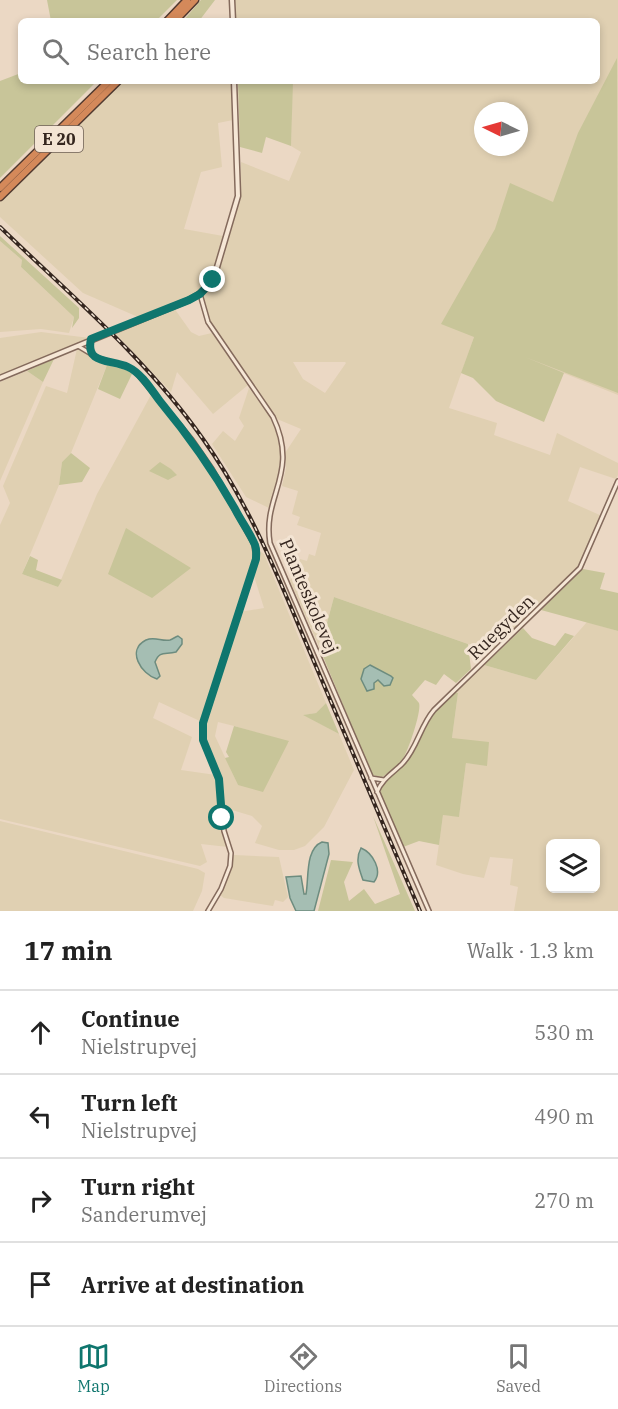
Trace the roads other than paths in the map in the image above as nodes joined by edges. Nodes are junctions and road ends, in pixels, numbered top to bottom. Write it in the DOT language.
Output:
graph roads {
  1 [pos="187,0"];
  2 [pos="195,0"];
  3 [pos="232,0"];
  4 [pos="170,18"];
  5 [pos="178,18"];
  6 [pos="232,18"];
  7 [pos="107,84"];
  8 [pos="115,84"];
  9 [pos="234,84"];
  10 [pos="0,188"];
  11 [pos="0,196"];
  12 [pos="200,294"];
  13 [pos="91,339"];
  14 [pos="76,345"];
  15 [pos="91,354"];
  16 [pos="0,378"];
  17 [pos="618,481"];
  18 [pos="371,778"];
  19 [pos="384,780"];
  20 [pos="377,792"];
  21 [pos="207,911"];
  22 [pos="429,911"];
  1 -- 4 [label="highway"];
  2 -- 5 [label="highway"];
  3 -- 6 [label="street"];
  7 -- 10 [label="highway, E 20"];
  8 -- 11 [label="highway, E 20"];
  9 -- 12 [label="street"];
  12 -- 13 [label="street"];
  12 -- 18 [label="street, Planteskolevej"];
  13 -- 14 [label="street"];
  13 -- 15 [label="street"];
  14 -- 15 [label="street"];
  14 -- 16 [label="street"];
  15 -- 21 [label="street"];
  17 -- 19 [label="street, Ruegyden"];
  18 -- 19 [label="street"];
  18 -- 20 [label="street, Planteskolevej"];
  19 -- 20 [label="street, Ruegyden"];
  20 -- 22 [label="street, Planteskolevej"];
}
